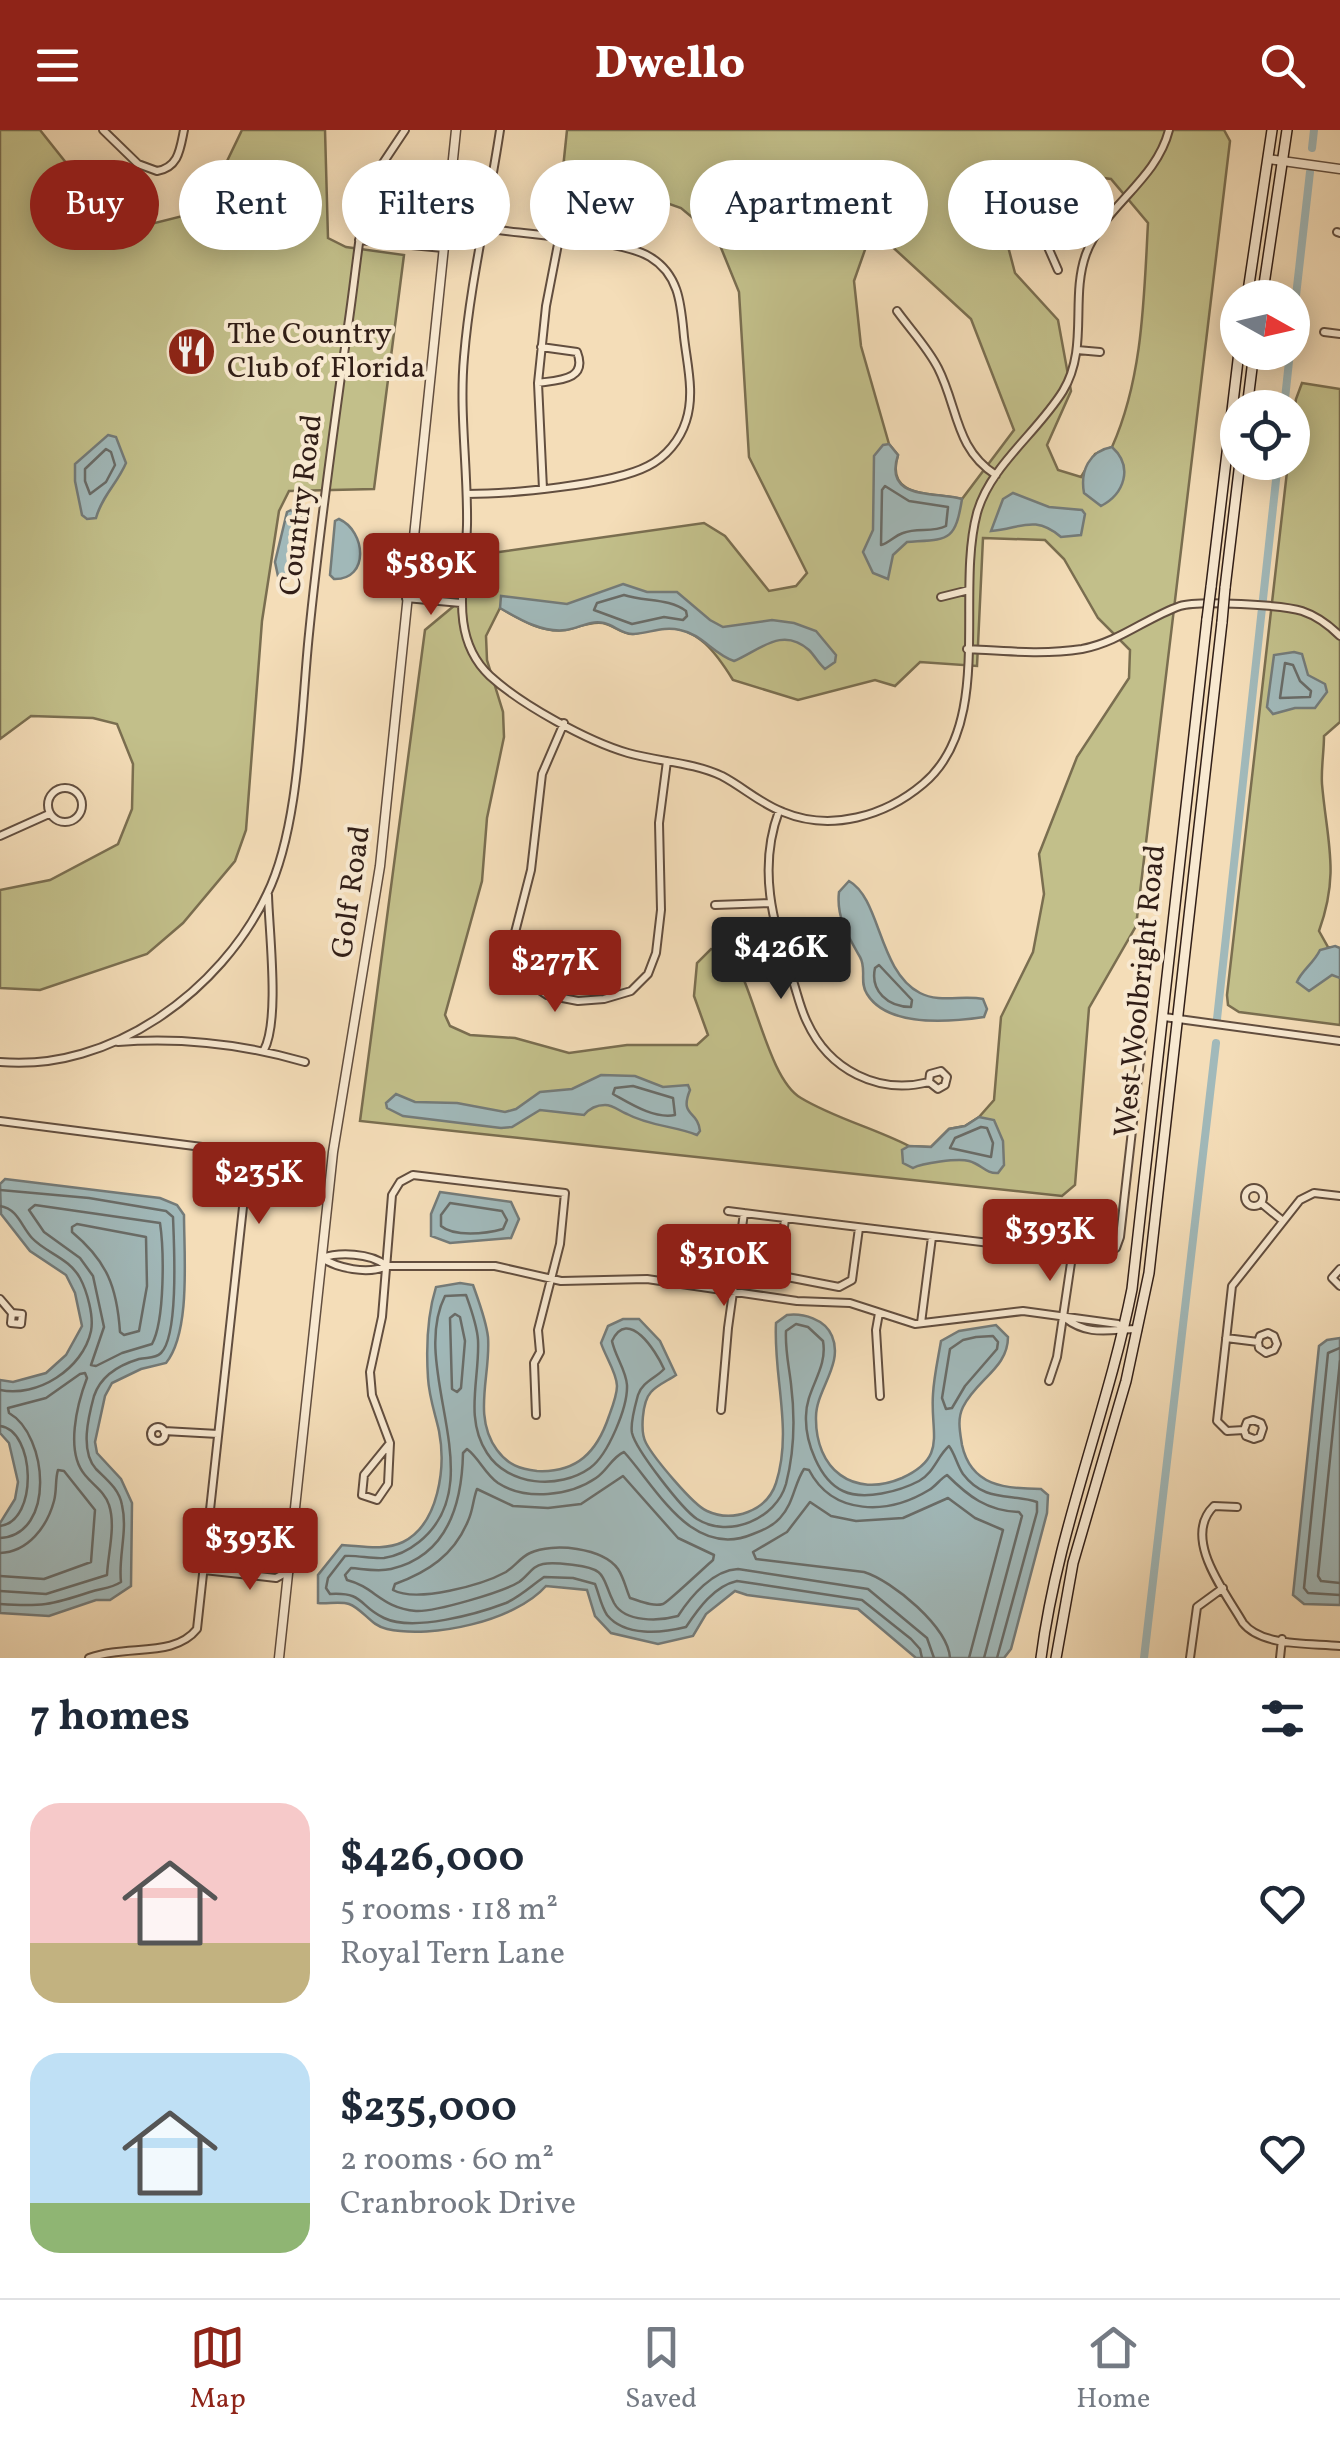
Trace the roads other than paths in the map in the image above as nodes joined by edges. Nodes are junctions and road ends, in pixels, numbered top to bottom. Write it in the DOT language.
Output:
graph roads {
  1 [pos="102,130"];
  2 [pos="184,130"];
  3 [pos="406,130"];
  4 [pos="456,130"];
  5 [pos="500,130"];
  6 [pos="1169,130"];
  7 [pos="1272,130"];
  8 [pos="1286,130"];
  9 [pos="1268,159"];
  10 [pos="385,160"];
  11 [pos="452,160"];
  12 [pos="495,160"];
  13 [pos="1282,161"];
  14 [pos="1340,169"];
  15 [pos="1114,212"];
  16 [pos="357,250"];
  17 [pos="442,250"];
  18 [pos="481,250"];
  19 [pos="557,250"];
  20 [pos="635,250"];
  21 [pos="1049,250"];
  22 [pos="1088,250"];
  23 [pos="1058,270"];
  24 [pos="1249,280"];
  25 [pos="1265,280"];
  26 [pos="897,310"];
  27 [pos="1324,332"];
  28 [pos="1340,334"];
  29 [pos="541,347"];
  30 [pos="1077,350"];
  31 [pos="1100,352"];
  32 [pos="1237,370"];
  33 [pos="538,383"];
  34 [pos="996,475"];
  35 [pos="1238,480"];
  36 [pos="542,489"];
  37 [pos="467,494"];
  38 [pos="407,580"];
  39 [pos="445,584"];
  40 [pos="462,586"];
  41 [pos="969,590"];
  42 [pos="940,597"];
  43 [pos="405,598"];
  44 [pos="443,602"];
  45 [pos="461,603"];
  46 [pos="1338,631"];
  47 [pos="967,649"];
  48 [pos="564,723"];
  49 [pos="667,761"];
  50 [pos="779,811"];
  51 [pos="49,814"];
  52 [pos="0,836"];
  53 [pos="268,894"];
  54 [pos="771,903"];
  55 [pos="715,905"];
  56 [pos="1164,1018"];
  57 [pos="1178,1020"];
  58 [pos="1140,1029"];
  59 [pos="1340,1041"];
  60 [pos="112,1042"];
  61 [pos="264,1050"];
  62 [pos="0,1062"];
  63 [pos="305,1062"];
  64 [pos="929,1082"];
  65 [pos="0,1121"];
  66 [pos="1340,1196"];
  67 [pos="1261,1203"];
  68 [pos="728,1211"];
  69 [pos="744,1213"];
  70 [pos="786,1219"];
  71 [pos="1283,1221"];
  72 [pos="859,1228"];
  73 [pos="932,1238"];
  74 [pos="1072,1256"];
  75 [pos="322,1258"];
  76 [pos="386,1266"];
  77 [pos="1340,1269"];
  78 [pos="550,1280"];
  79 [pos="1340,1286"];
  80 [pos="734,1292"];
  81 [pos="0,1299"];
  82 [pos="879,1312"];
  83 [pos="12,1313"];
  84 [pos="1064,1318"];
  85 [pos="921,1323"];
  86 [pos="1124,1329"];
  87 [pos="1139,1329"];
  88 [pos="1226,1338"];
  89 [pos="1258,1342"];
  90 [pos="1050,1381"];
  91 [pos="880,1396"];
  92 [pos="721,1410"];
  93 [pos="536,1415"];
  94 [pos="1244,1430"];
  95 [pos="164,1431"];
  96 [pos="218,1434"];
  97 [pos="390,1442"];
  98 [pos="1237,1507"];
  99 [pos="206,1554"];
  100 [pos="204,1570"];
  101 [pos="288,1571"];
  102 [pos="1224,1588"];
  103 [pos="1282,1639"];
  104 [pos="1340,1646"];
  105 [pos="89,1658"];
  106 [pos="279,1658"];
  107 [pos="1041,1658"];
  108 [pos="1056,1658"];
  109 [pos="1190,1658"];
  110 [pos="1280,1658"];
  1 -- 2 [label="street"];
  3 -- 10 [label="street, Country Road"];
  4 -- 11 [label="street, Golf Road"];
  5 -- 12 [label="street"];
  6 -- 15 [label="street"];
  7 -- 9 [label="main road"];
  8 -- 13 [label="main road"];
  9 -- 13 [label="street"];
  9 -- 24 [label="main road"];
  13 -- 14 [label="street"];
  13 -- 25 [label="main road"];
  16 -- 53 [label="street, Country Road"];
  17 -- 38 [label="street, Golf Road"];
  18 -- 37 [label="street"];
  19 -- 29 [label="street"];
  20 -- 36 [label="street"];
  21 -- 23 [label="street"];
  22 -- 30 [label="street"];
  26 -- 34 [label="street"];
  27 -- 28 [label="street"];
  29 -- 33 [label="street"];
  29 -- 33 [label="street"];
  30 -- 31 [label="street"];
  30 -- 34 [label="street"];
  32 -- 56 [label="main road, West Woolbright Road, bridge"];
  33 -- 36 [label="street"];
  34 -- 41 [label="street"];
  35 -- 57 [label="main road, West Woolbright Road, bridge"];
  36 -- 37 [label="street"];
  37 -- 40 [label="street"];
  38 -- 39 [label="street"];
  38 -- 43 [label="street, Golf Road"];
  39 -- 40 [label="street"];
  39 -- 44 [label="street"];
  40 -- 45 [label="street"];
  41 -- 42 [label="street"];
  41 -- 47 [label="street"];
  43 -- 44 [label="street"];
  43 -- 75 [label="street, Golf Road"];
  44 -- 45 [label="street"];
  45 -- 48 [label="street"];
  46 -- 47 [label="street"];
  47 -- 50 [label="street"];
  48 -- 49 [label="street"];
  48 -- 49 [label="street"];
  49 -- 50 [label="street"];
  50 -- 54 [label="street"];
  51 -- 51 [label="street"];
  51 -- 52 [label="street"];
  53 -- 60 [label="street, Country Road"];
  53 -- 61 [label="street, Country Road"];
  54 -- 55 [label="street"];
  54 -- 64 [label="street"];
  56 -- 57 [label="street"];
  56 -- 86 [label="main road, West Woolbright Road"];
  57 -- 59 [label="street"];
  57 -- 87 [label="main road, West Woolbright Road"];
  58 -- 74 [label="street"];
  60 -- 61 [label="street"];
  60 -- 62 [label="street"];
  61 -- 63 [label="street"];
  65 -- 96 [label="street"];
  66 -- 71 [label="street"];
  67 -- 71 [label="street"];
  68 -- 69 [label="street"];
  69 -- 70 [label="street"];
  69 -- 80 [label="street"];
  70 -- 72 [label="street"];
  70 -- 72 [label="street"];
  71 -- 88 [label="street"];
  72 -- 73 [label="street"];
  73 -- 74 [label="street"];
  73 -- 85 [label="street"];
  74 -- 84 [label="street"];
  75 -- 76 [label="street"];
  75 -- 101 [label="street, Golf Road"];
  76 -- 78 [label="street"];
  76 -- 78 [label="street"];
  76 -- 97 [label="street"];
  77 -- 79 [label="street"];
  78 -- 80 [label="street"];
  78 -- 93 [label="street"];
  80 -- 82 [label="street"];
  80 -- 92 [label="street"];
  81 -- 83 [label="street"];
  82 -- 85 [label="street"];
  82 -- 91 [label="street"];
  84 -- 85 [label="street"];
  84 -- 86 [label="street"];
  84 -- 90 [label="street"];
  86 -- 87 [label="street"];
  86 -- 107 [label="main road, West Woolbright Road"];
  87 -- 108 [label="main road, West Woolbright Road"];
  88 -- 89 [label="street"];
  88 -- 94 [label="street"];
  95 -- 96 [label="street"];
  96 -- 99 [label="street"];
  97 -- 97 [label="street"];
  98 -- 102 [label="street"];
  99 -- 100 [label="street"];
  99 -- 101 [label="street"];
  100 -- 101 [label="street"];
  100 -- 105 [label="street"];
  101 -- 106 [label="street, Golf Road"];
  102 -- 103 [label="street"];
  102 -- 109 [label="street"];
  103 -- 104 [label="street"];
  103 -- 110 [label="street"];
}
